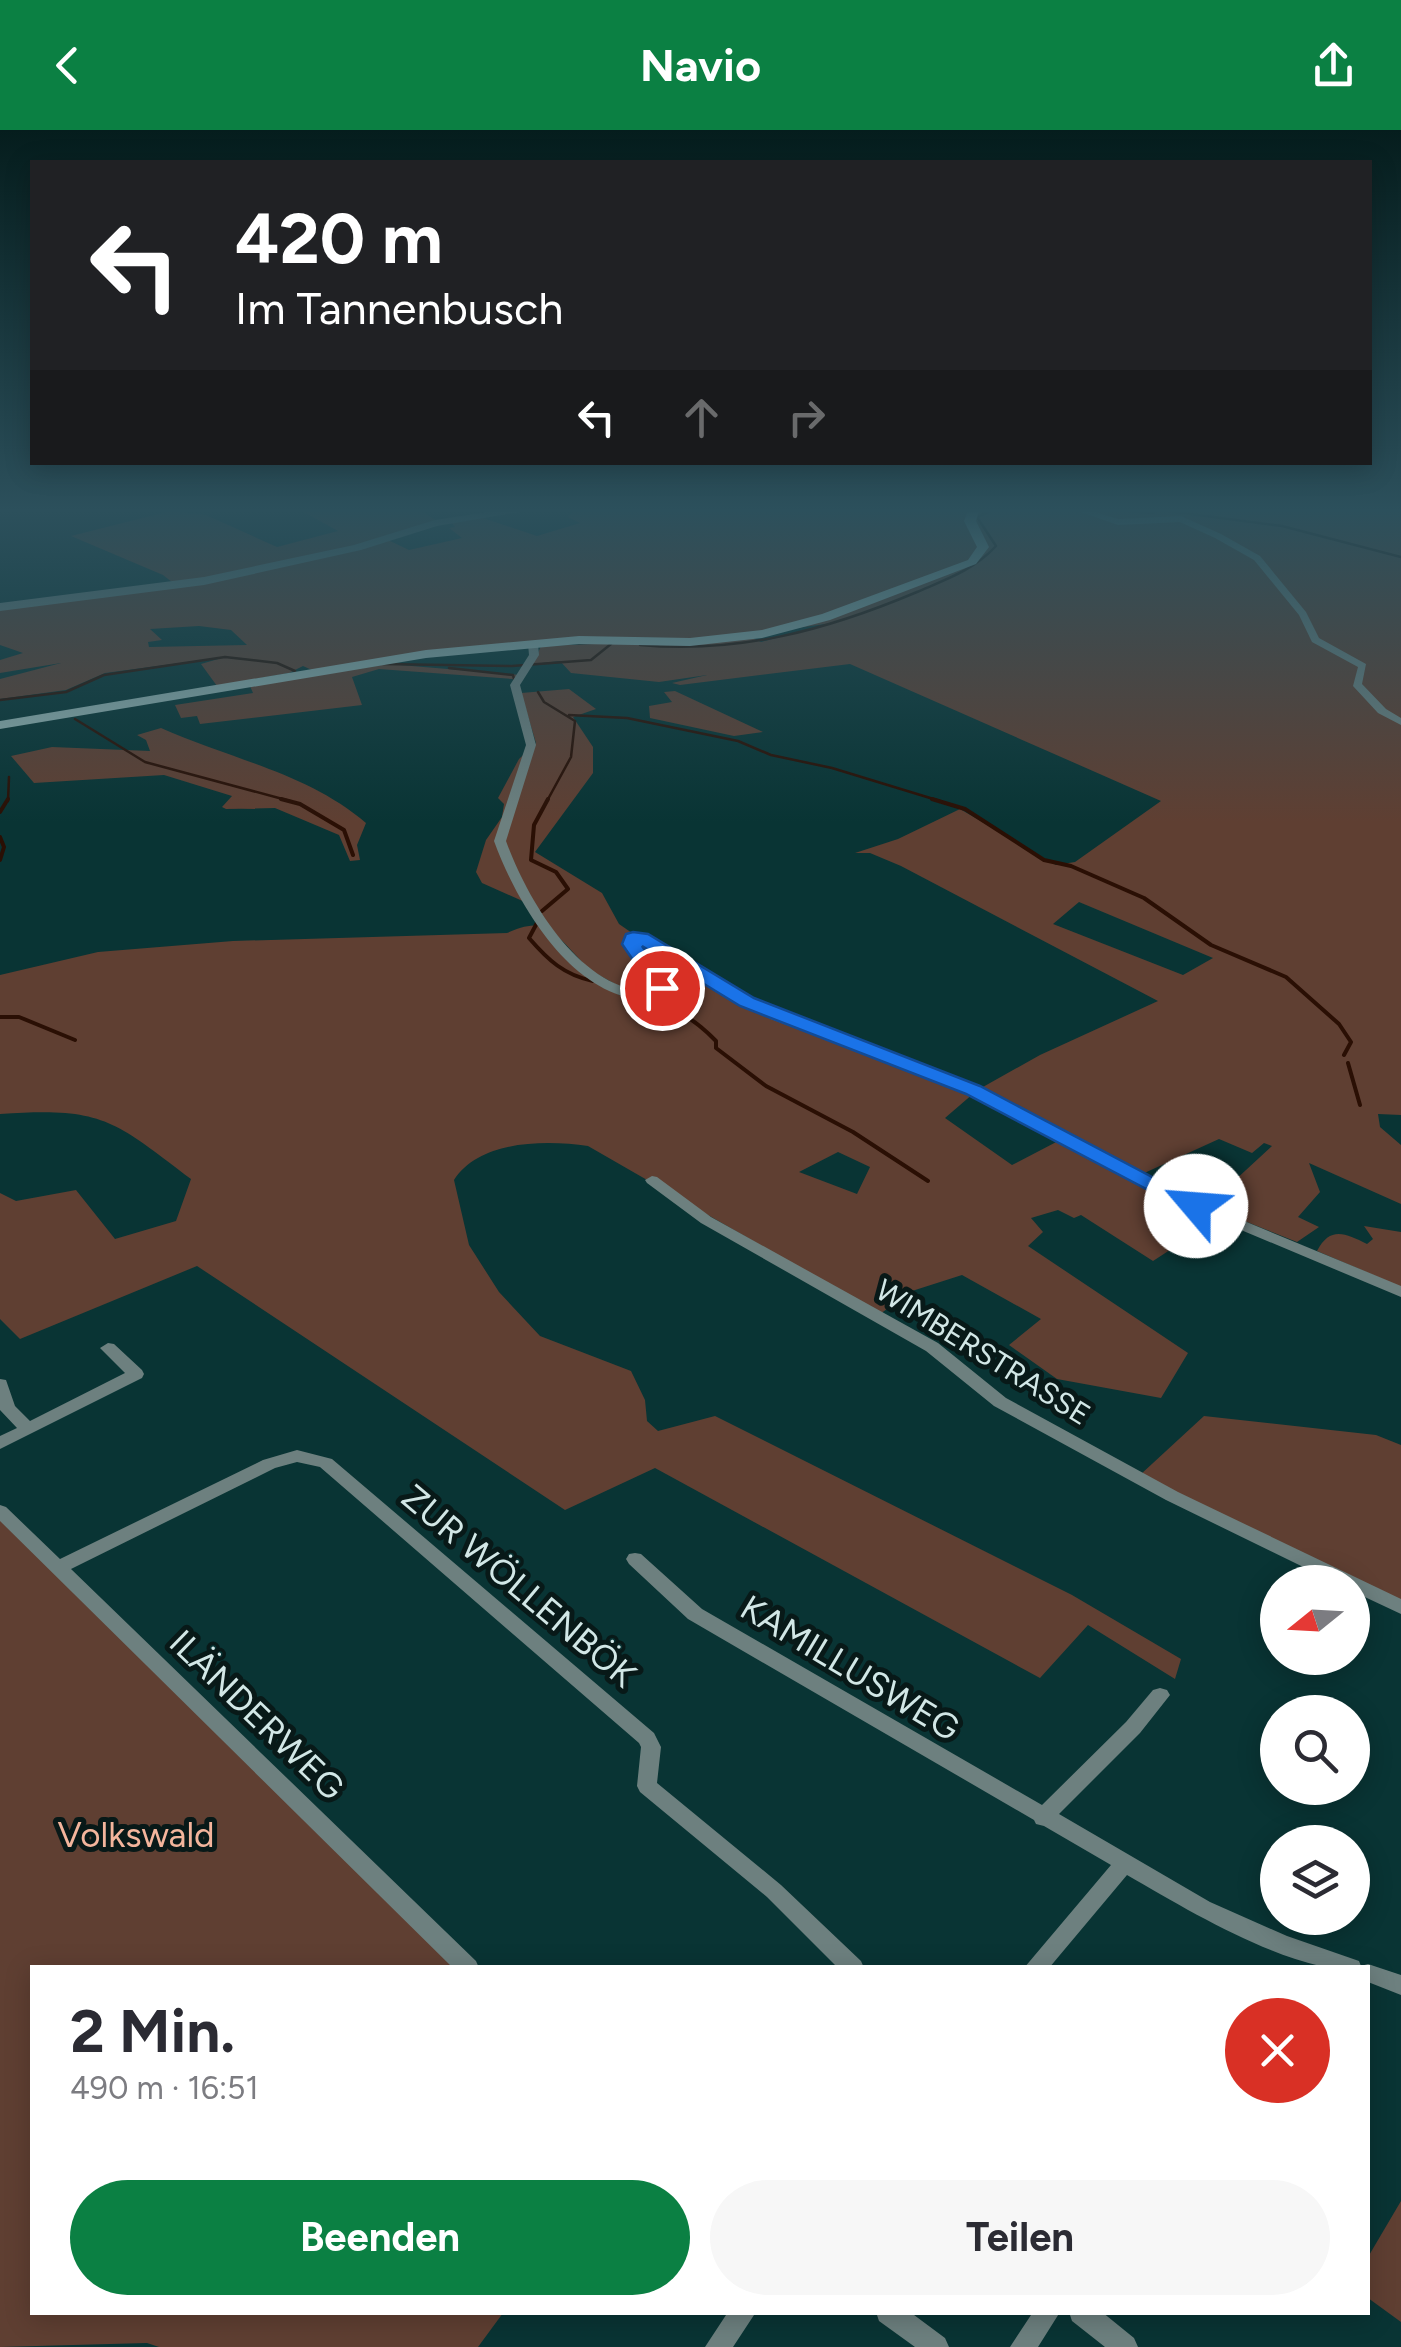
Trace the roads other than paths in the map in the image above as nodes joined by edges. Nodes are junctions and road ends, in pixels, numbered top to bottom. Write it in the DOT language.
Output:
graph roads {
  1 [pos="833,614"];
  2 [pos="1302,614"];
  3 [pos="533,644"];
  4 [pos="1401,722"];
  5 [pos="0,725"];
  6 [pos="652,1180"];
  7 [pos="1401,1292"];
  8 [pos="108,1348"];
  9 [pos="0,1384"];
  10 [pos="28,1429"];
  11 [pos="0,1443"];
  12 [pos="0,1511"];
  13 [pos="635,1558"];
  14 [pos="58,1568"];
  15 [pos="1401,1606"];
  16 [pos="1160,1695"];
  17 [pos="1043,1818"];
  18 [pos="1123,1865"];
  19 [pos="465,1965"];
  20 [pos="850,1965"];
  21 [pos="1037,1965"];
  22 [pos="1342,1965"];
  23 [pos="1370,1974"];
  24 [pos="1401,1985"];
  25 [pos="742,2315"];
  26 [pos="892,2315"];
  27 [pos="1046,2315"];
  28 [pos="1086,2315"];
  29 [pos="718,2347"];
  30 [pos="936,2347"];
  31 [pos="1023,2347"];
  32 [pos="1125,2347"];
  1 -- 3 [label="main road"];
  2 -- 4 [label="street"];
  3 -- 5 [label="main road"];
  3 -- 7 [label="street"];
  6 -- 15 [label="street, WIMBERSTRASSE"];
  8 -- 10 [label="street"];
  9 -- 10 [label="street"];
  10 -- 11 [label="street"];
  12 -- 14 [label="street, ILÄNDERWEG"];
  13 -- 17 [label="street, KAMILLUSWEG"];
  14 -- 19 [label="street, ILÄNDERWEG"];
  14 -- 20 [label="street, ZUR WÖLLENBÖK"];
  16 -- 17 [label="street"];
  17 -- 18 [label="street, KAMILLUSWEG"];
  18 -- 21 [label="street"];
  18 -- 22 [label="street, KAMILLUSWEG"];
  23 -- 24 [label="street"];
  25 -- 29 [label="street"];
  26 -- 30 [label="street"];
  27 -- 31 [label="street"];
  28 -- 32 [label="street"];
}
